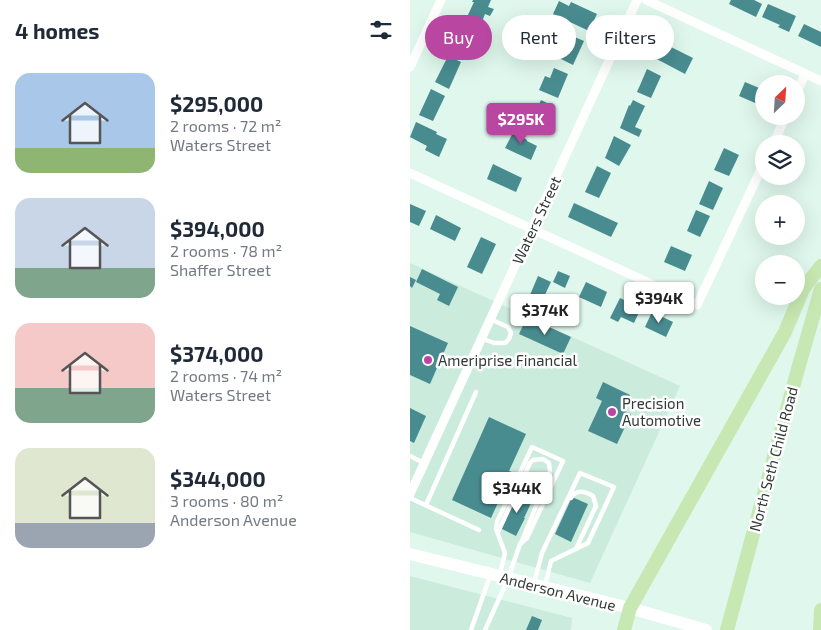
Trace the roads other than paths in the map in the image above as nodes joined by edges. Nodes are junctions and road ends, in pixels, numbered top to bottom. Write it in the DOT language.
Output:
graph roads {
  1 [pos="441,0"];
  2 [pos="636,0"];
  3 [pos="646,0"];
  4 [pos="410,67"];
  5 [pos="805,74"];
  6 [pos="821,81"];
  7 [pos="410,173"];
  8 [pos="755,182"];
  9 [pos="532,229"];
  10 [pos="821,266"];
  11 [pos="821,289"];
  12 [pos="490,319"];
  13 [pos="482,338"];
  14 [pos="476,392"];
  15 [pos="410,456"];
  16 [pos="424,463"];
  17 [pos="410,494"];
  18 [pos="410,498"];
  19 [pos="426,505"];
  20 [pos="479,530"];
  21 [pos="498,532"];
  22 [pos="520,544"];
  23 [pos="546,545"];
  24 [pos="575,551"];
  25 [pos="410,554"];
  26 [pos="499,577"];
  27 [pos="539,586"];
  28 [pos="630,608"];
  29 [pos="821,610"];
  30 [pos="471,630"];
  31 [pos="485,630"];
  32 [pos="624,630"];
  33 [pos="706,630"];
  34 [pos="727,630"];
  35 [pos="820,630"];
  1 -- 4 [label="street"];
  2 -- 9 [label="street, Waters Street"];
  3 -- 5 [label="street"];
  5 -- 6 [label="street"];
  7 -- 9 [label="street"];
  8 -- 9 [label="street"];
  9 -- 12 [label="street, Waters Street"];
  10 -- 28 [label="main road"];
  11 -- 34 [label="main road, North Seth Child Road"];
  12 -- 13 [label="street, Waters Street"];
  12 -- 13 [label="lane"];
  13 -- 16 [label="street, Waters Street"];
  14 -- 19 [label="lane"];
  15 -- 16 [label="lane"];
  16 -- 17 [label="street, Waters Street"];
  18 -- 19 [label="lane"];
  19 -- 20 [label="lane"];
  21 -- 22 [label="lane"];
  21 -- 22 [label="lane"];
  21 -- 26 [label="lane"];
  22 -- 26 [label="lane"];
  23 -- 24 [label="lane"];
  23 -- 24 [label="lane"];
  23 -- 27 [label="lane"];
  24 -- 27 [label="lane"];
  25 -- 26 [label="main road, Anderson Avenue"];
  26 -- 27 [label="main road, Anderson Avenue"];
  26 -- 30 [label="lane"];
  26 -- 31 [label="lane"];
  27 -- 28 [label="main road, Anderson Avenue"];
  28 -- 32 [label="main road"];
  28 -- 33 [label="main road, Anderson Avenue"];
  29 -- 35 [label="main road"];
}
